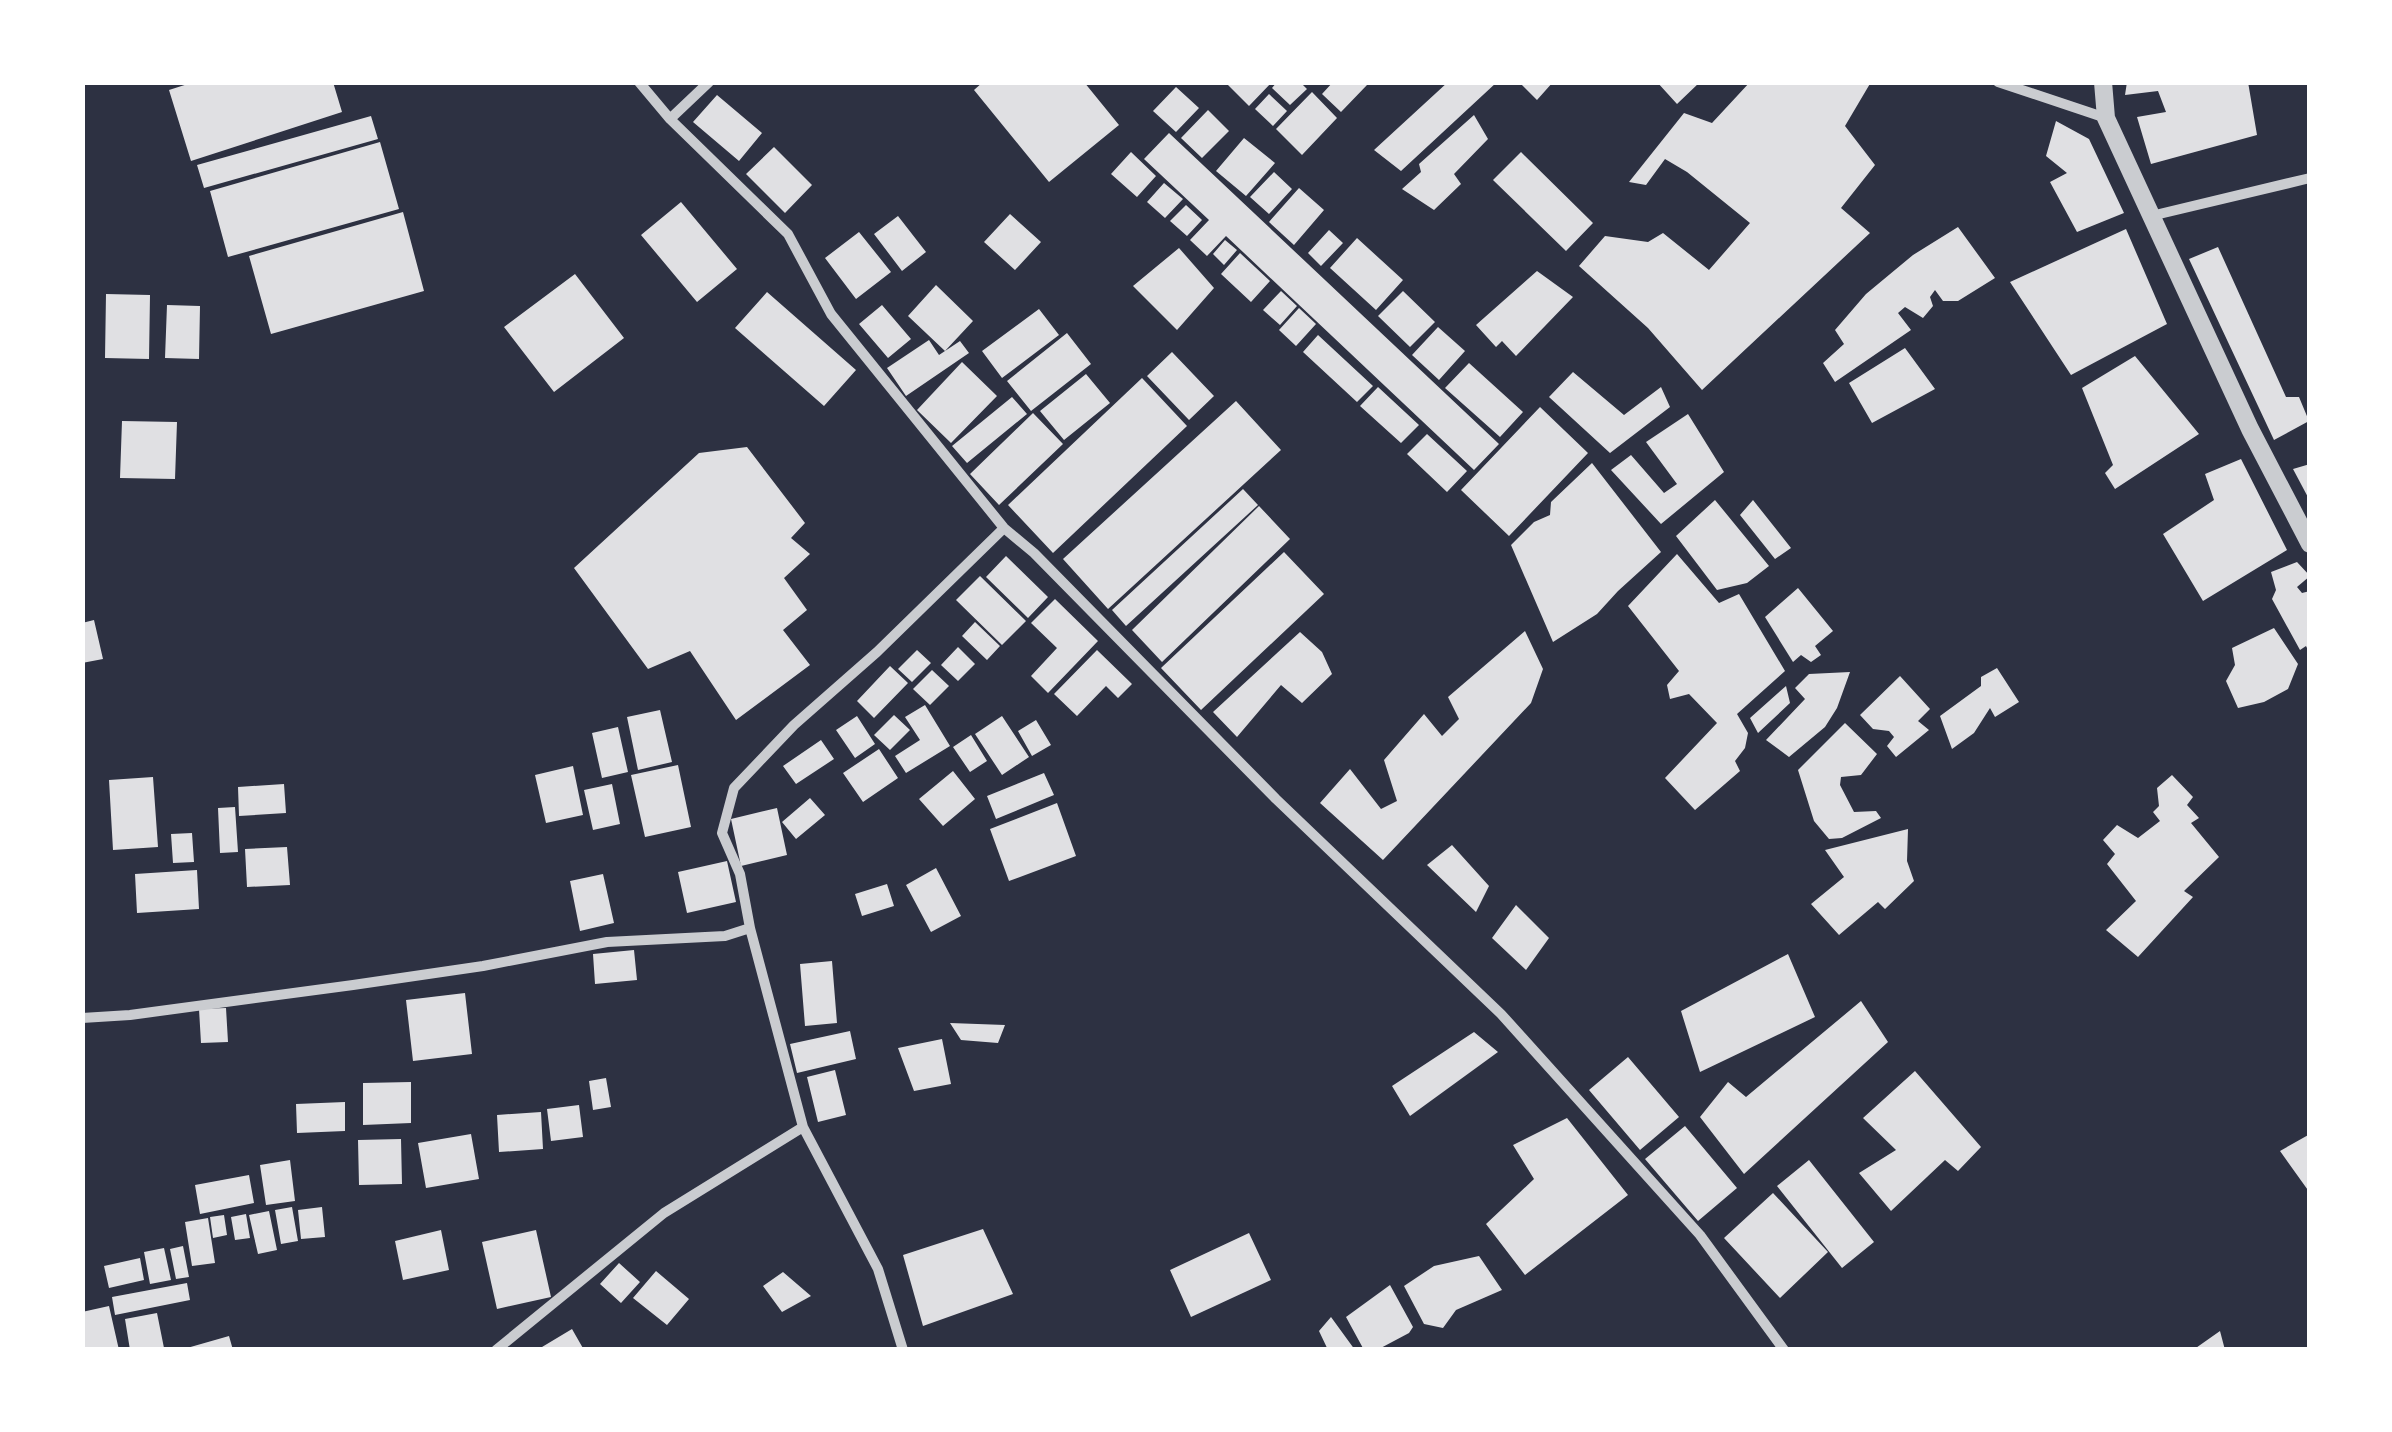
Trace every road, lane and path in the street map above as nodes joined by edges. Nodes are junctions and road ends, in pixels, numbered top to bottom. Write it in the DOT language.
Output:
graph roads {
  1 [pos="638,82"];
  2 [pos="708,82"];
  3 [pos="1998,82"];
  4 [pos="2103,82"];
  5 [pos="2106,118"];
  6 [pos="670,119"];
  7 [pos="2310,178"];
  8 [pos="2151,216"];
  9 [pos="1004,528"];
  10 [pos="2310,544"];
  11 [pos="750,928"];
  12 [pos="82,1018"];
  13 [pos="803,1127"];
  14 [pos="496,1350"];
  15 [pos="903,1350"];
  16 [pos="1784,1350"];
  1 -- 6 [label="street"];
  2 -- 6 [label="street"];
  3 -- 5 [label="street"];
  4 -- 5 [label="street"];
  5 -- 8 [label="street"];
  6 -- 9 [label="street"];
  7 -- 8 [label="street"];
  8 -- 10 [label="street"];
  9 -- 11 [label="street"];
  9 -- 16 [label="street"];
  11 -- 12 [label="street"];
  11 -- 13 [label="street"];
  13 -- 14 [label="street"];
  13 -- 15 [label="street"];
}
